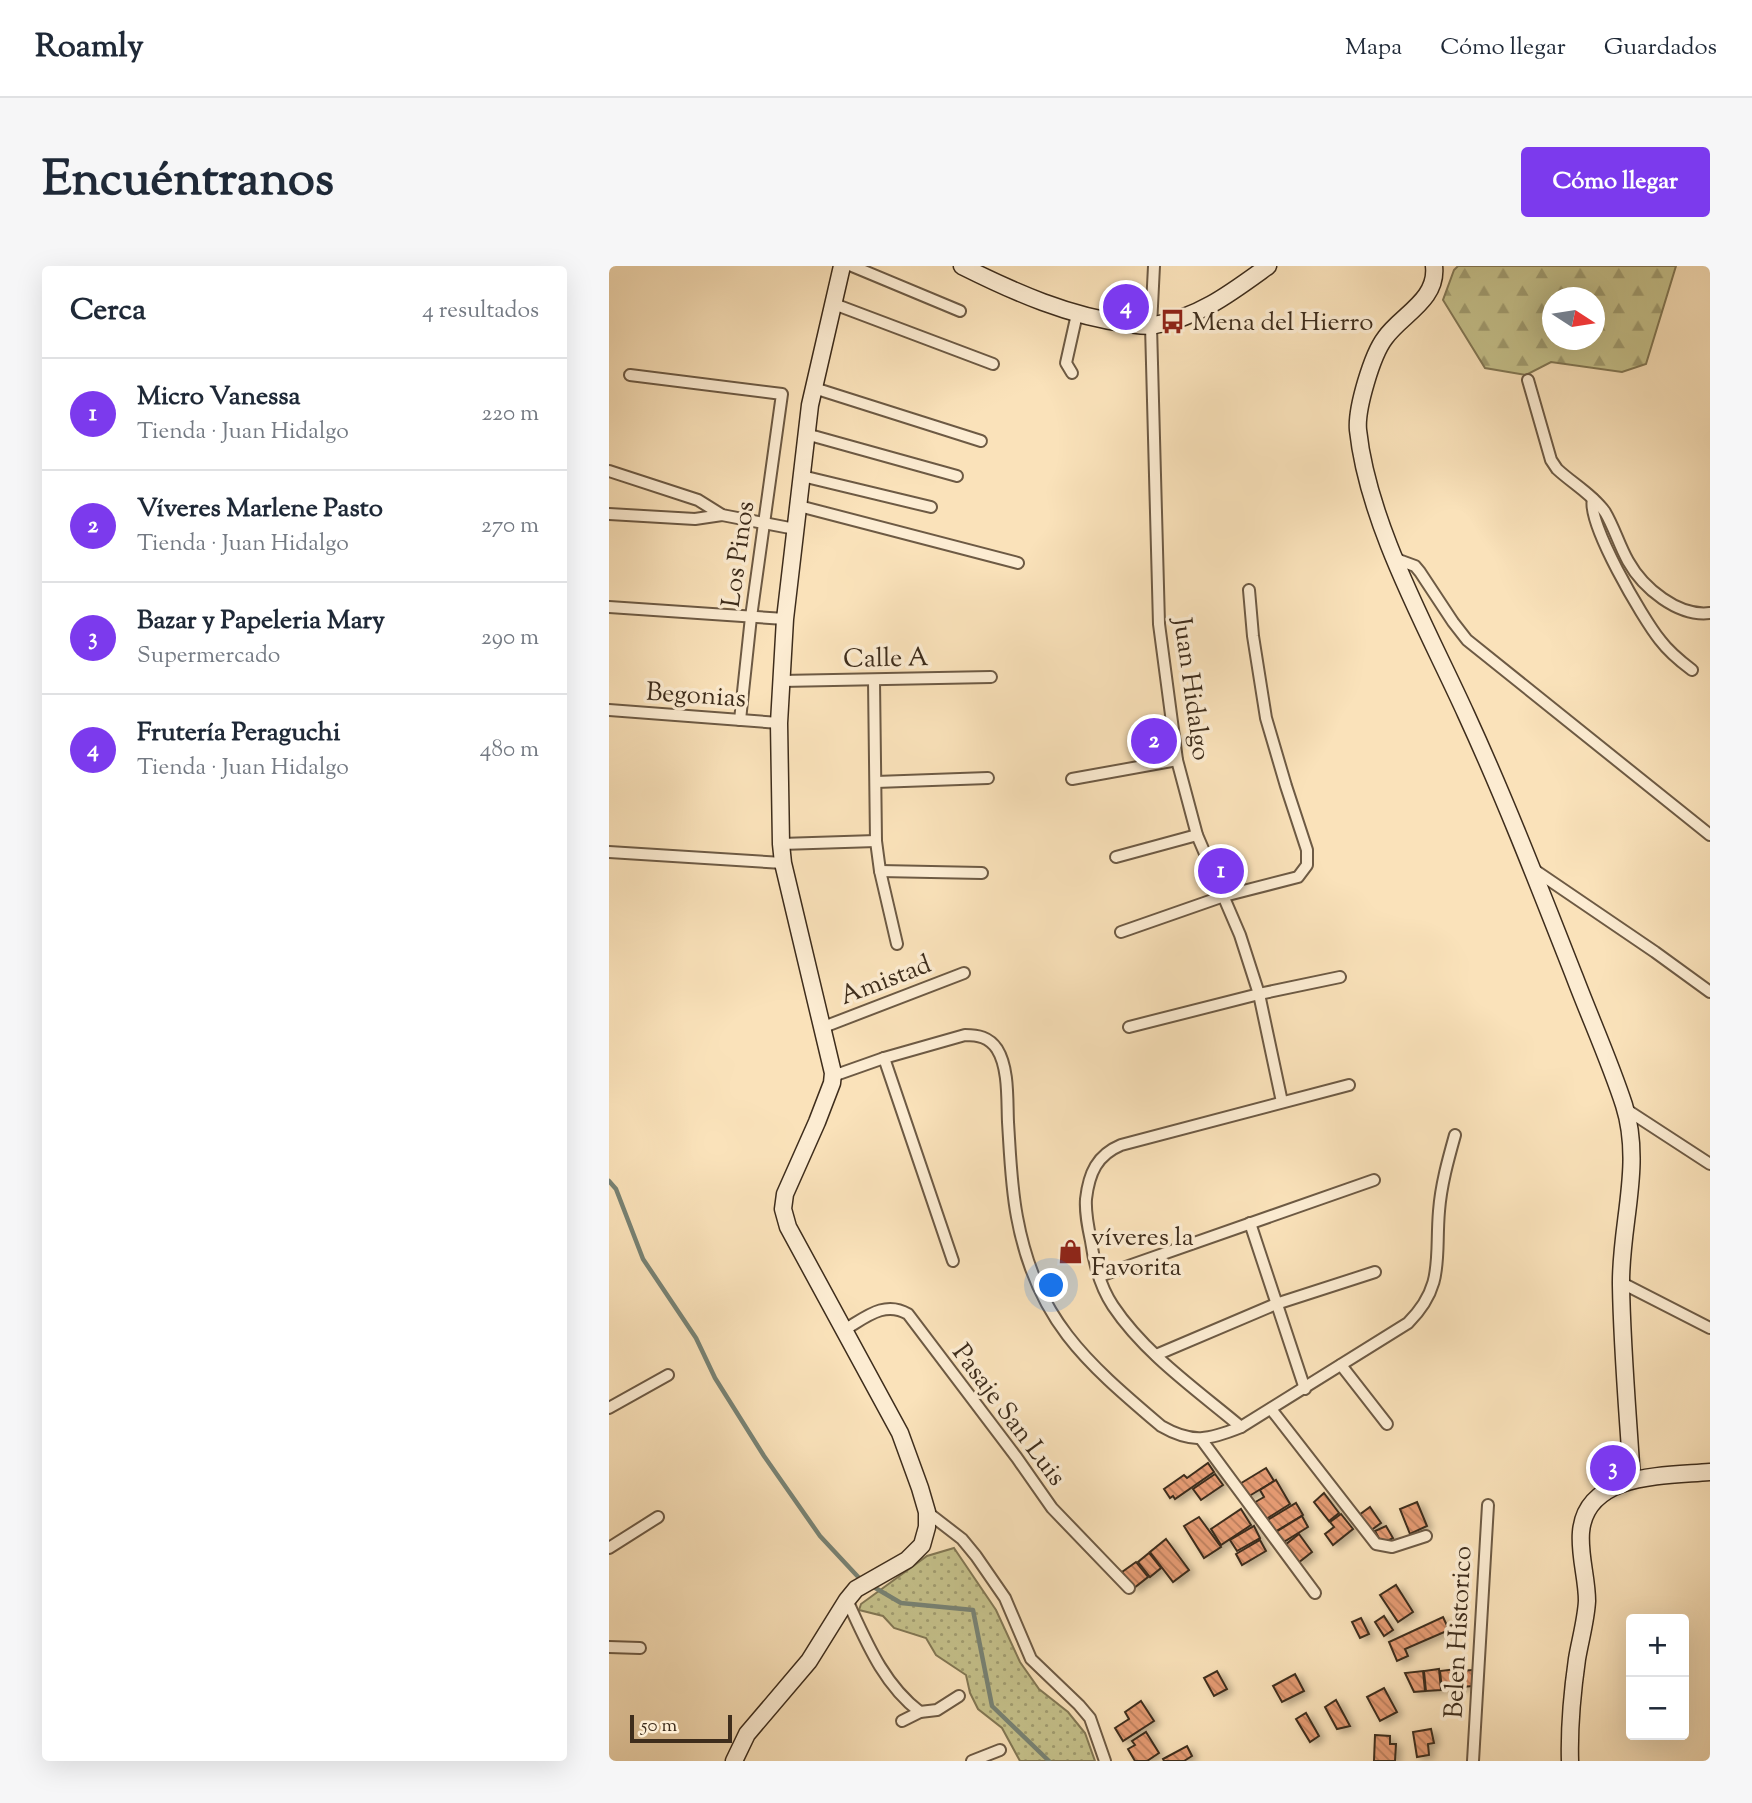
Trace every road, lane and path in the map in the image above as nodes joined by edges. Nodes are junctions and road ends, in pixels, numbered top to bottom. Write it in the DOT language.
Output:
graph roads {
  1 [pos="842,266"];
  2 [pos="852,266"];
  3 [pos="962,266"];
  4 [pos="1154,266"];
  5 [pos="1268,266"];
  6 [pos="1434,266"];
  7 [pos="834,304"];
  8 [pos="961,311"];
  9 [pos="1077,314"];
  10 [pos="1151,326"];
  11 [pos="993,364"];
  12 [pos="1072,373"];
  13 [pos="630,375"];
  14 [pos="1528,380"];
  15 [pos="814,388"];
  16 [pos="806,434"];
  17 [pos="981,441"];
  18 [pos="609,471"];
  19 [pos="802,476"];
  20 [pos="957,476"];
  21 [pos="1593,499"];
  22 [pos="799,506"];
  23 [pos="932,507"];
  24 [pos="609,514"];
  25 [pos="722,515"];
  26 [pos="765,524"];
  27 [pos="795,529"];
  28 [pos="1396,559"];
  29 [pos="1018,563"];
  30 [pos="1249,590"];
  31 [pos="609,607"];
  32 [pos="1710,613"];
  33 [pos="751,617"];
  34 [pos="785,619"];
  35 [pos="1692,670"];
  36 [pos="991,677"];
  37 [pos="781,681"];
  38 [pos="874,681"];
  39 [pos="609,710"];
  40 [pos="740,720"];
  41 [pos="779,723"];
  42 [pos="1177,760"];
  43 [pos="988,778"];
  44 [pos="1073,779"];
  45 [pos="876,782"];
  46 [pos="1197,835"];
  47 [pos="1710,835"];
  48 [pos="876,841"];
  49 [pos="781,844"];
  50 [pos="609,852"];
  51 [pos="1116,857"];
  52 [pos="783,863"];
  53 [pos="1533,869"];
  54 [pos="880,871"];
  55 [pos="982,873"];
  56 [pos="1224,897"];
  57 [pos="1121,932"];
  58 [pos="897,944"];
  59 [pos="964,973"];
  60 [pos="1340,977"];
  61 [pos="1710,992"];
  62 [pos="1259,994"];
  63 [pos="1129,1027"];
  64 [pos="821,1028"];
  65 [pos="884,1058"];
  66 [pos="833,1076"];
  67 [pos="1349,1085"];
  68 [pos="1282,1102"];
  69 [pos="1625,1108"];
  70 [pos="1455,1135"];
  71 [pos="1710,1164"];
  72 [pos="1374,1180"];
  73 [pos="1250,1223"];
  74 [pos="953,1261"];
  75 [pos="1375,1272"];
  76 [pos="1100,1276"];
  77 [pos="1620,1282"];
  78 [pos="1276,1304"];
  79 [pos="1710,1328"];
  80 [pos="844,1331"];
  81 [pos="1156,1355"];
  82 [pos="1341,1365"];
  83 [pos="668,1375"];
  84 [pos="1305,1389"];
  85 [pos="609,1408"];
  86 [pos="1271,1409"];
  87 [pos="1387,1424"];
  88 [pos="1241,1427"];
  89 [pos="1201,1439"];
  90 [pos="1710,1472"];
  91 [pos="1632,1480"];
  92 [pos="1487,1505"];
  93 [pos="927,1512"];
  94 [pos="658,1517"];
  95 [pos="1426,1536"];
  96 [pos="609,1548"];
  97 [pos="1129,1588"];
  98 [pos="1315,1593"];
  99 [pos="852,1594"];
  100 [pos="609,1647"];
  101 [pos="641,1648"];
  102 [pos="959,1696"];
  103 [pos="920,1712"];
  104 [pos="902,1721"];
  105 [pos="1000,1749"];
  106 [pos="734,1761"];
  107 [pos="972,1761"];
  108 [pos="1105,1761"];
  109 [pos="1473,1761"];
  110 [pos="1570,1761"];
  1 -- 7 [label="street"];
  2 -- 8 [label="street"];
  3 -- 9 [label="street"];
  4 -- 10 [label="street, Juan Hidalgo"];
  5 -- 10 [label="street"];
  6 -- 28 [label="street"];
  7 -- 11 [label="street"];
  7 -- 15 [label="street"];
  9 -- 10 [label="street"];
  9 -- 12 [label="street"];
  10 -- 42 [label="street, Juan Hidalgo"];
  13 -- 26 [label="street, Los Pinos"];
  14 -- 21 [label="street"];
  15 -- 16 [label="street"];
  15 -- 17 [label="street"];
  16 -- 19 [label="street"];
  16 -- 20 [label="street"];
  18 -- 25 [label="street"];
  19 -- 22 [label="street"];
  19 -- 23 [label="street"];
  21 -- 32 [label="street"];
  21 -- 35 [label="street"];
  22 -- 27 [label="street"];
  22 -- 29 [label="street"];
  24 -- 25 [label="street"];
  25 -- 26 [label="street"];
  26 -- 27 [label="street"];
  26 -- 33 [label="street, Los Pinos"];
  27 -- 34 [label="street"];
  28 -- 47 [label="street"];
  28 -- 53 [label="street"];
  30 -- 56 [label="street"];
  31 -- 33 [label="street"];
  33 -- 34 [label="street"];
  33 -- 40 [label="street, Los Pinos"];
  34 -- 37 [label="street"];
  36 -- 38 [label="street, Calle A"];
  37 -- 38 [label="street, Calle A"];
  37 -- 41 [label="street"];
  38 -- 45 [label="street"];
  39 -- 40 [label="street, Begonias"];
  40 -- 41 [label="street, Begonias"];
  41 -- 49 [label="street"];
  42 -- 44 [label="street"];
  42 -- 46 [label="street, Juan Hidalgo"];
  43 -- 45 [label="street"];
  45 -- 48 [label="street"];
  46 -- 51 [label="street"];
  46 -- 56 [label="street, Juan Hidalgo"];
  48 -- 49 [label="street"];
  48 -- 54 [label="street"];
  49 -- 52 [label="street"];
  50 -- 52 [label="street"];
  52 -- 64 [label="street"];
  53 -- 61 [label="street"];
  53 -- 69 [label="street"];
  54 -- 55 [label="street"];
  54 -- 58 [label="street"];
  56 -- 57 [label="street"];
  56 -- 62 [label="street, Juan Hidalgo"];
  59 -- 64 [label="street, Amistad"];
  60 -- 62 [label="street"];
  62 -- 63 [label="street"];
  62 -- 68 [label="street, Juan Hidalgo"];
  64 -- 66 [label="street"];
  65 -- 66 [label="street"];
  65 -- 74 [label="street"];
  65 -- 89 [label="street"];
  66 -- 80 [label="street"];
  67 -- 68 [label="street"];
  68 -- 76 [label="street"];
  69 -- 71 [label="street"];
  69 -- 77 [label="street"];
  70 -- 82 [label="street"];
  72 -- 73 [label="street"];
  73 -- 76 [label="street"];
  73 -- 78 [label="street"];
  75 -- 78 [label="street"];
  76 -- 81 [label="street"];
  77 -- 79 [label="street"];
  77 -- 91 [label="street"];
  78 -- 81 [label="street"];
  78 -- 84 [label="street"];
  80 -- 93 [label="street"];
  80 -- 97 [label="street, Pasaje San Luis"];
  81 -- 88 [label="street"];
  82 -- 84 [label="street"];
  82 -- 87 [label="street"];
  83 -- 85 [label="street"];
  84 -- 86 [label="street"];
  86 -- 88 [label="street"];
  86 -- 95 [label="street"];
  88 -- 89 [label="street"];
  89 -- 98 [label="street"];
  90 -- 91 [label="street"];
  91 -- 110 [label="street"];
  92 -- 109 [label="street, Belen Historico"];
  93 -- 99 [label="street"];
  93 -- 108 [label="street"];
  94 -- 96 [label="street"];
  99 -- 103 [label="street"];
  99 -- 106 [label="street"];
  100 -- 101 [label="street"];
  102 -- 103 [label="street"];
  103 -- 104 [label="street"];
  105 -- 107 [label="street"];
}
